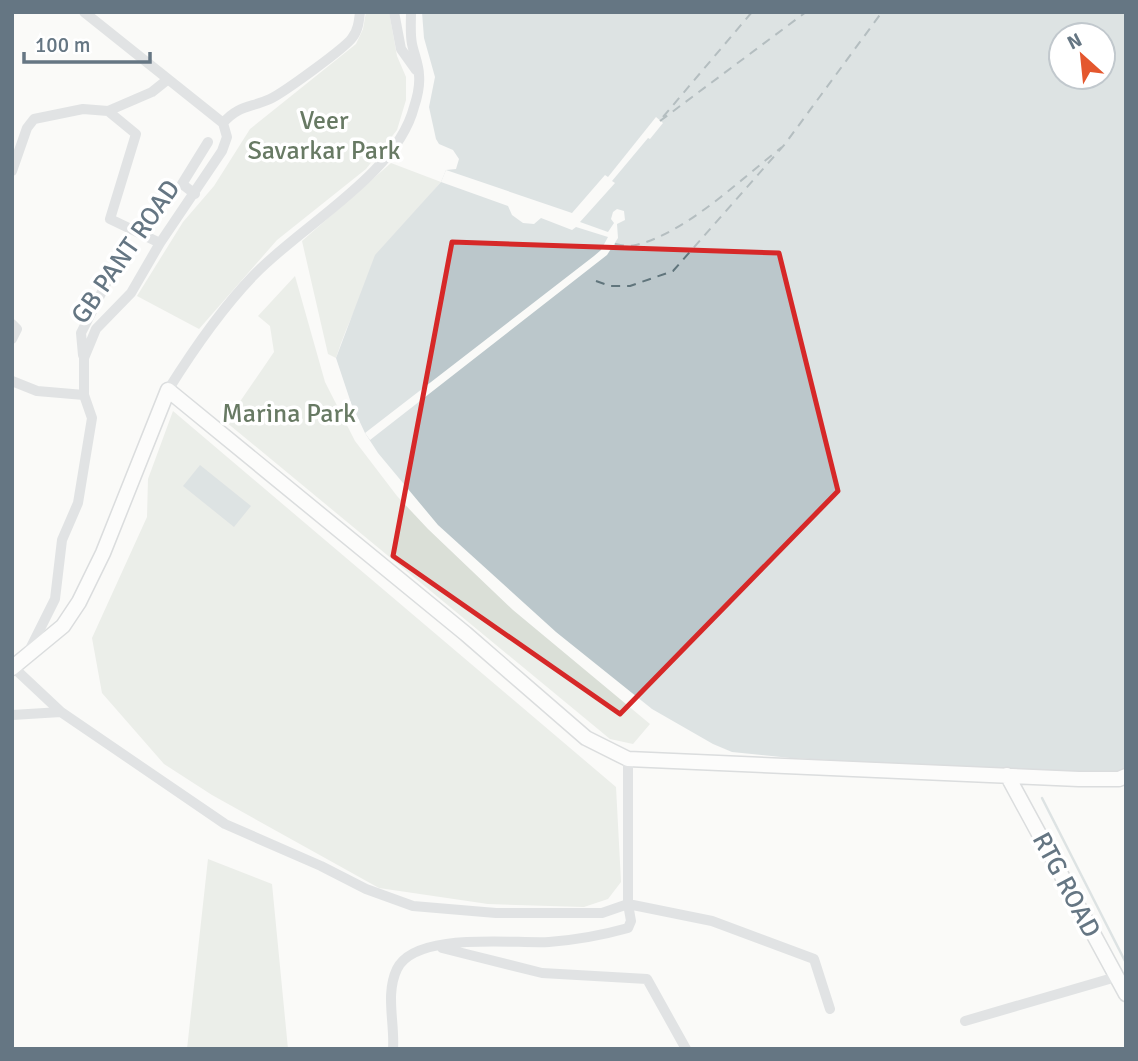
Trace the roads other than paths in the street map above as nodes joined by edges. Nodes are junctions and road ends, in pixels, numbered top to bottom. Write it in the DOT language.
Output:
graph roads {
  1 [pos="84,12"];
  2 [pos="360,12"];
  3 [pos="394,12"];
  4 [pos="411,12"];
  5 [pos="419,75"];
  6 [pos="167,79"];
  7 [pos="108,111"];
  8 [pos="223,123"];
  9 [pos="208,142"];
  10 [pos="12,171"];
  11 [pos="195,194"];
  12 [pos="160,243"];
  13 [pos="112,272"];
  14 [pos="12,324"];
  15 [pos="12,339"];
  16 [pos="83,358"];
  17 [pos="12,382"];
  18 [pos="168,390"];
  19 [pos="84,395"];
  20 [pos="28,653"];
  21 [pos="13,667"];
  22 [pos="61,712"];
  23 [pos="12,715"];
  24 [pos="628,759"];
  25 [pos="1006,775"];
  26 [pos="1126,776"];
  27 [pos="628,904"];
  28 [pos="432,946"];
  29 [pos="1116,977"];
  30 [pos="1126,994"];
  31 [pos="830,1009"];
  32 [pos="965,1021"];
  33 [pos="393,1049"];
  34 [pos="686,1049"];
  1 -- 6 [label="street"];
  2 -- 8 [label="street"];
  3 -- 5 [label="street"];
  4 -- 5 [label="street"];
  5 -- 18 [label="street"];
  6 -- 7 [label="street"];
  6 -- 8 [label="street"];
  7 -- 10 [label="street"];
  7 -- 12 [label="street"];
  8 -- 11 [label="street, GB PANT ROAD"];
  9 -- 11 [label="street"];
  11 -- 12 [label="street, GB PANT ROAD"];
  12 -- 16 [label="street, GB PANT ROAD"];
  13 -- 16 [label="street"];
  14 -- 15 [label="street"];
  16 -- 19 [label="street, GB PANT ROAD"];
  17 -- 19 [label="street"];
  18 -- 20 [label="main road"];
  18 -- 24 [label="main road"];
  19 -- 20 [label="street, GB PANT ROAD"];
  20 -- 21 [label="main road"];
  21 -- 22 [label="street"];
  22 -- 23 [label="street"];
  22 -- 27 [label="street"];
  24 -- 25 [label="main road"];
  24 -- 27 [label="street"];
  25 -- 26 [label="main road"];
  25 -- 29 [label="main road, RTG ROAD"];
  27 -- 28 [label="street"];
  27 -- 31 [label="street"];
  28 -- 33 [label="street"];
  28 -- 34 [label="street"];
  29 -- 30 [label="main road, RTG ROAD"];
  29 -- 32 [label="street"];
}
